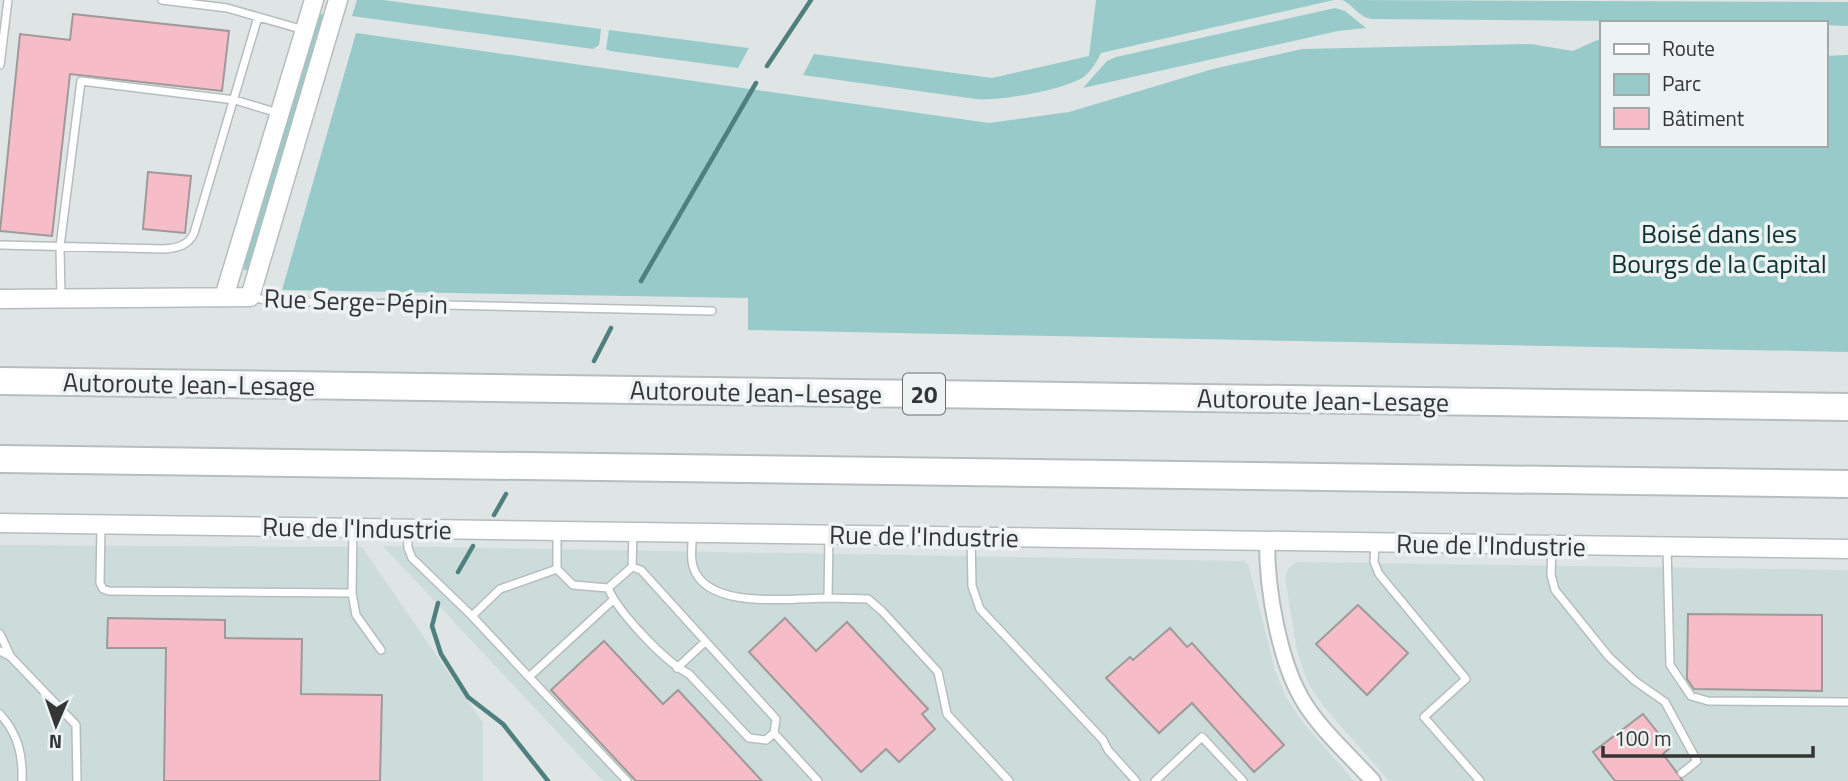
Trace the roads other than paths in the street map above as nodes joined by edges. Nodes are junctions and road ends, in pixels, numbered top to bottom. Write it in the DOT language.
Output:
graph roads {
  1 [pos="8,0"];
  2 [pos="162,0"];
  3 [pos="314,0"];
  4 [pos="338,0"];
  5 [pos="258,17"];
  6 [pos="305,30"];
  7 [pos="0,65"];
  8 [pos="235,100"];
  9 [pos="279,113"];
  10 [pos="0,246"];
  11 [pos="60,246"];
  12 [pos="225,297"];
  13 [pos="250,297"];
  14 [pos="0,299"];
  15 [pos="61,299"];
  16 [pos="712,311"];
  17 [pos="0,381"];
  18 [pos="1848,407"];
  19 [pos="0,458"];
  20 [pos="1848,484"];
  21 [pos="0,523"];
  22 [pos="101,524"];
  23 [pos="353,528"];
  24 [pos="407,528"];
  25 [pos="557,530"];
  26 [pos="633,531"];
  27 [pos="693,533"];
  28 [pos="829,535"];
  29 [pos="971,537"];
  30 [pos="1267,542"];
  31 [pos="1375,543"];
  32 [pos="1552,545"];
  33 [pos="1667,547"];
  34 [pos="1848,549"];
  35 [pos="632,567"];
  36 [pos="558,569"];
  37 [pos="608,588"];
  38 [pos="352,593"];
  39 [pos="828,598"];
  40 [pos="613,600"];
  41 [pos="472,616"];
  42 [pos="0,634"];
  43 [pos="705,642"];
  44 [pos="381,650"];
  45 [pos="0,651"];
  46 [pos="10,656"];
  47 [pos="677,668"];
  48 [pos="529,677"];
  49 [pos="1848,702"];
  50 [pos="0,714"];
  51 [pos="774,733"];
  52 [pos="1682,773"];
  53 [pos="22,781"];
  54 [pos="77,781"];
  55 [pos="627,781"];
  56 [pos="817,781"];
  57 [pos="1009,781"];
  58 [pos="1136,781"];
  59 [pos="1155,781"];
  60 [pos="1243,781"];
  61 [pos="1373,781"];
  62 [pos="1480,781"];
  1 -- 7 [label="lane"];
  2 -- 5 [label="lane"];
  3 -- 6 [label="street"];
  4 -- 13 [label="street"];
  5 -- 6 [label="lane"];
  5 -- 8 [label="lane"];
  6 -- 9 [label="street"];
  8 -- 9 [label="lane"];
  8 -- 11 [label="lane"];
  8 -- 11 [label="lane"];
  9 -- 12 [label="street"];
  10 -- 11 [label="lane"];
  11 -- 15 [label="lane"];
  12 -- 13 [label="street, Rue Serge-Pépin"];
  12 -- 15 [label="street, Rue Serge-Pépin"];
  13 -- 16 [label="lane, Rue Serge-Pépin"];
  14 -- 15 [label="street, Rue Serge-Pépin"];
  17 -- 18 [label="highway, Autoroute Jean-Lesage / 20"];
  19 -- 20 [label="highway"];
  21 -- 22 [label="street, Rue de l'Industrie"];
  22 -- 23 [label="street, Rue de l'Industrie"];
  22 -- 38 [label="lane"];
  23 -- 24 [label="street, Rue de l'Industrie"];
  23 -- 38 [label="lane"];
  24 -- 25 [label="street, Rue de l'Industrie"];
  24 -- 41 [label="lane"];
  25 -- 26 [label="street, Rue de l'Industrie"];
  25 -- 36 [label="lane"];
  26 -- 27 [label="street, Rue de l'Industrie"];
  26 -- 35 [label="lane"];
  27 -- 28 [label="street, Rue de l'Industrie"];
  27 -- 39 [label="lane"];
  28 -- 29 [label="street, Rue de l'Industrie"];
  28 -- 39 [label="lane"];
  29 -- 30 [label="street, Rue de l'Industrie"];
  29 -- 58 [label="lane"];
  30 -- 31 [label="street, Rue de l'Industrie"];
  30 -- 61 [label="street"];
  31 -- 32 [label="street, Rue de l'Industrie"];
  31 -- 62 [label="lane"];
  32 -- 33 [label="street, Rue de l'Industrie"];
  32 -- 52 [label="lane"];
  33 -- 34 [label="street, Rue de l'Industrie"];
  33 -- 49 [label="lane"];
  35 -- 37 [label="lane"];
  35 -- 43 [label="lane"];
  36 -- 37 [label="lane"];
  36 -- 41 [label="lane"];
  37 -- 40 [label="lane"];
  38 -- 44 [label="lane"];
  39 -- 57 [label="lane"];
  40 -- 47 [label="lane"];
  40 -- 48 [label="lane"];
  41 -- 48 [label="lane"];
  42 -- 46 [label="lane"];
  43 -- 47 [label="lane"];
  43 -- 51 [label="lane"];
  45 -- 46 [label="lane"];
  46 -- 54 [label="lane"];
  47 -- 51 [label="lane"];
  48 -- 55 [label="lane"];
  50 -- 53 [label="lane"];
  51 -- 56 [label="lane"];
  59 -- 60 [label="lane"];
}
